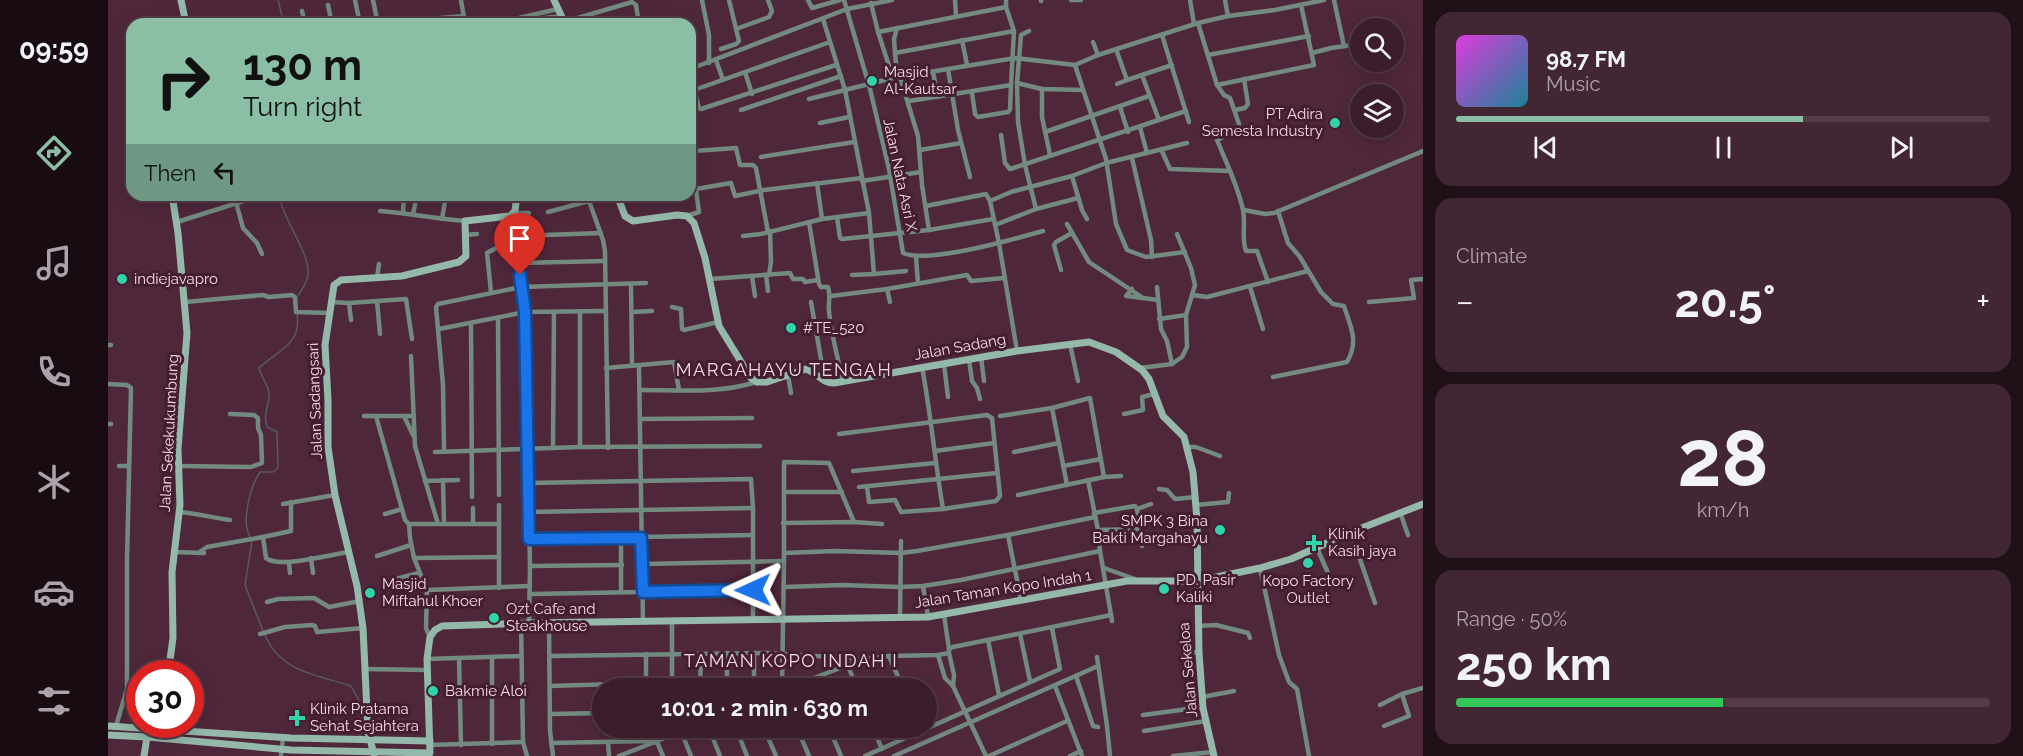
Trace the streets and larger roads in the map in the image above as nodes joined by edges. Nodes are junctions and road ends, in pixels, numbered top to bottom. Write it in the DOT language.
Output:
graph roads {
  1 [pos="181,0"];
  2 [pos="355,0"];
  3 [pos="374,0"];
  4 [pos="461,0"];
  5 [pos="554,0"];
  6 [pos="702,0"];
  7 [pos="729,0"];
  8 [pos="768,0"];
  9 [pos="808,0"];
  10 [pos="842,0"];
  11 [pos="892,0"];
  12 [pos="955,0"];
  13 [pos="1006,0"];
  14 [pos="1071,0"];
  15 [pos="1081,0"];
  16 [pos="1190,0"];
  17 [pos="1225,0"];
  18 [pos="1324,0"];
  19 [pos="1334,0"];
  20 [pos="1309,2"];
  21 [pos="872,3"];
  22 [pos="328,5"];
  23 [pos="1301,5"];
  24 [pos="1006,7"];
  25 [pos="846,9"];
  26 [pos="302,11"];
  27 [pos="956,16"];
  28 [pos="1228,16"];
  29 [pos="185,18"];
  30 [pos="304,18"];
  31 [pos="331,18"];
  32 [pos="359,18"];
  33 [pos="377,18"];
  34 [pos="464,18"];
  35 [pos="562,18"];
  36 [pos="638,18"];
  37 [pos="823,19"];
  38 [pos="1196,23"];
  39 [pos="897,28"];
  40 [pos="736,29"];
  41 [pos="1014,31"];
  42 [pos="1029,31"];
  43 [pos="878,32"];
  44 [pos="1162,35"];
  45 [pos="1309,36"];
  46 [pos="962,40"];
  47 [pos="830,42"];
  48 [pos="1093,42"];
  49 [pos="1350,45"];
  50 [pos="1344,46"];
  51 [pos="1116,49"];
  52 [pos="721,50"];
  53 [pos="895,52"];
  54 [pos="1312,53"];
  55 [pos="1098,55"];
  56 [pos="1208,55"];
  57 [pos="1017,58"];
  58 [pos="716,60"];
  59 [pos="709,63"];
  60 [pos="837,65"];
  61 [pos="967,65"];
  62 [pos="1075,65"];
  63 [pos="1172,65"];
  64 [pos="696,67"];
  65 [pos="948,69"];
  66 [pos="745,72"];
  67 [pos="933,72"];
  68 [pos="1142,75"];
  69 [pos="841,76"];
  70 [pos="900,77"];
  71 [pos="893,78"];
  72 [pos="1244,79"];
  73 [pos="723,80"];
  74 [pos="1127,80"];
  75 [pos="1017,83"];
  76 [pos="1117,84"];
  77 [pos="869,85"];
  78 [pos="1011,85"];
  79 [pos="1217,85"];
  80 [pos="696,89"];
  81 [pos="1042,89"];
  82 [pos="845,90"];
  83 [pos="1082,90"];
  84 [pos="972,93"];
  85 [pos="752,94"];
  86 [pos="952,95"];
  87 [pos="1149,96"];
  88 [pos="696,97"];
  89 [pos="938,97"];
  90 [pos="809,99"];
  91 [pos="697,100"];
  92 [pos="909,101"];
  93 [pos="1120,107"];
  94 [pos="741,110"];
  95 [pos="1235,110"];
  96 [pos="1186,111"];
  97 [pos="1091,115"];
  98 [pos="849,117"];
  99 [pos="1159,120"];
  100 [pos="1189,122"];
  101 [pos="820,123"];
  102 [pos="1140,127"];
  103 [pos="1045,132"];
  104 [pos="1128,132"];
  105 [pos="1001,135"];
  106 [pos="1100,138"];
  107 [pos="854,142"];
  108 [pos="961,142"];
  109 [pos="1187,143"];
  110 [pos="1161,149"];
  111 [pos="920,150"];
  112 [pos="1423,151"];
  113 [pos="696,153"];
  114 [pos="1147,153"];
  115 [pos="1050,155"];
  116 [pos="761,157"];
  117 [pos="1132,158"];
  118 [pos="1106,163"];
  119 [pos="1025,165"];
  120 [pos="1230,171"];
  121 [pos="921,172"];
  122 [pos="1072,176"];
  123 [pos="890,177"];
  124 [pos="969,177"];
  125 [pos="862,179"];
  126 [pos="817,183"];
  127 [pos="1030,187"];
  128 [pos="696,189"];
  129 [pos="761,191"];
  130 [pos="1078,198"];
  131 [pos="173,201"];
  132 [pos="240,201"];
  133 [pos="404,201"];
  134 [pos="416,201"];
  135 [pos="445,201"];
  136 [pos="517,201"];
  137 [pos="619,201"];
  138 [pos="990,201"];
  139 [pos="236,202"];
  140 [pos="926,206"];
  141 [pos="1036,209"];
  142 [pos="1244,210"];
  143 [pos="380,211"];
  144 [pos="1278,211"];
  145 [pos="403,212"];
  146 [pos="548,212"];
  147 [pos="529,213"];
  148 [pos="868,213"];
  149 [pos="413,214"];
  150 [pos="514,214"];
  151 [pos="687,216"];
  152 [pos="837,217"];
  153 [pos="442,219"];
  154 [pos="822,219"];
  155 [pos="993,219"];
  156 [pos="1087,219"];
  157 [pos="465,221"];
  158 [pos="177,222"];
  159 [pos="809,222"];
  160 [pos="1067,224"];
  161 [pos="995,225"];
  162 [pos="929,230"];
  163 [pos="1043,231"];
  164 [pos="769,232"];
  165 [pos="901,232"];
  166 [pos="601,233"];
  167 [pos="1072,233"];
  168 [pos="477,234"];
  169 [pos="1177,234"];
  170 [pos="465,235"];
  171 [pos="872,235"];
  172 [pos="517,236"];
  173 [pos="743,236"];
  174 [pos="999,243"];
  175 [pos="517,249"];
  176 [pos="1185,252"];
  177 [pos="262,254"];
  178 [pos="916,256"];
  179 [pos="1152,257"];
  180 [pos="605,261"];
  181 [pos="518,263"];
  182 [pos="379,264"];
  183 [pos="1061,270"];
  184 [pos="1308,271"];
  185 [pos="906,272"];
  186 [pos="874,274"];
  187 [pos="768,275"];
  188 [pos="852,275"];
  189 [pos="752,276"];
  190 [pos="377,278"];
  191 [pos="1004,278"];
  192 [pos="710,279"];
  193 [pos="1423,279"];
  194 [pos="818,280"];
  195 [pos="1268,282"];
  196 [pos="645,283"];
  197 [pos="918,283"];
  198 [pos="605,284"];
  199 [pos="631,284"];
  200 [pos="1157,286"];
  201 [pos="521,287"];
  202 [pos="1250,287"];
  203 [pos="887,289"];
  204 [pos="1132,289"];
  205 [pos="768,291"];
  206 [pos="491,292"];
  207 [pos="1192,295"];
  208 [pos="755,296"];
  209 [pos="831,296"];
  210 [pos="1143,298"];
  211 [pos="1158,300"];
  212 [pos="377,301"];
  213 [pos="185,302"];
  214 [pos="331,302"];
  215 [pos="811,302"];
  216 [pos="890,302"];
  217 [pos="1369,302"];
  218 [pos="350,303"];
  219 [pos="672,307"];
  220 [pos="605,311"];
  221 [pos="525,312"];
  222 [pos="554,312"];
  223 [pos="580,312"];
  224 [pos="631,312"];
  225 [pos="652,312"];
  226 [pos="329,313"];
  227 [pos="1186,315"];
  228 [pos="498,318"];
  229 [pos="1160,319"];
  230 [pos="351,320"];
  231 [pos="718,322"];
  232 [pos="471,323"];
  233 [pos="439,329"];
  234 [pos="1263,329"];
  235 [pos="380,334"];
  236 [pos="412,339"];
  237 [pos="1070,344"];
  238 [pos="1017,351"];
  239 [pos="411,356"];
  240 [pos="981,357"];
  241 [pos="969,359"];
  242 [pos="674,362"];
  243 [pos="681,362"];
  244 [pos="944,364"];
  245 [pos="1172,364"];
  246 [pos="632,366"];
  247 [pos="639,366"];
  248 [pos="922,367"];
  249 [pos="606,368"];
  250 [pos="1140,368"];
  251 [pos="788,375"];
  252 [pos="1273,377"];
  253 [pos="984,381"];
  254 [pos="1078,381"];
  255 [pos="757,382"];
  256 [pos="825,382"];
  257 [pos="843,382"];
  258 [pos="108,384"];
  259 [pos="640,390"];
  260 [pos="679,390"];
  261 [pos="791,393"];
  262 [pos="1155,394"];
  263 [pos="948,397"];
  264 [pos="980,399"];
  265 [pos="1052,408"];
  266 [pos="230,414"];
  267 [pos="1124,414"];
  268 [pos="364,416"];
  269 [pos="376,416"];
  270 [pos="404,416"];
  271 [pos="414,416"];
  272 [pos="1000,416"];
  273 [pos="752,418"];
  274 [pos="641,419"];
  275 [pos="932,423"];
  276 [pos="840,434"];
  277 [pos="415,437"];
  278 [pos="993,443"];
  279 [pos="1059,443"];
  280 [pos="760,446"];
  281 [pos="580,447"];
  282 [pos="640,447"];
  283 [pos="1187,447"];
  284 [pos="553,448"];
  285 [pos="608,448"];
  286 [pos="527,449"];
  287 [pos="444,450"];
  288 [pos="473,450"];
  289 [pos="498,450"];
  290 [pos="935,451"];
  291 [pos="435,452"];
  292 [pos="1014,452"];
  293 [pos="1220,456"];
  294 [pos="1101,459"];
  295 [pos="935,463"];
  296 [pos="119,466"];
  297 [pos="129,466"];
  298 [pos="178,466"];
  299 [pos="1063,466"];
  300 [pos="853,471"];
  301 [pos="997,473"];
  302 [pos="1121,476"];
  303 [pos="1104,477"];
  304 [pos="938,479"];
  305 [pos="443,480"];
  306 [pos="458,480"];
  307 [pos="640,480"];
  308 [pos="1088,480"];
  309 [pos="425,481"];
  310 [pos="528,483"];
  311 [pos="1067,484"];
  312 [pos="859,487"];
  313 [pos="867,487"];
  314 [pos="1159,489"];
  315 [pos="784,492"];
  316 [pos="842,492"];
  317 [pos="1229,493"];
  318 [pos="335,495"];
  319 [pos="499,495"];
  320 [pos="1018,495"];
  321 [pos="472,497"];
  322 [pos="1196,501"];
  323 [pos="291,502"];
  324 [pos="283,504"];
  325 [pos="1151,504"];
  326 [pos="1423,504"];
  327 [pos="499,505"];
  328 [pos="473,508"];
  329 [pos="753,508"];
  330 [pos="402,509"];
  331 [pos="942,509"];
  332 [pos="1137,509"];
  333 [pos="641,510"];
  334 [pos="179,512"];
  335 [pos="528,512"];
  336 [pos="1400,512"];
  337 [pos="385,514"];
  338 [pos="1095,515"];
  339 [pos="230,520"];
  340 [pos="854,522"];
  341 [pos="783,523"];
  342 [pos="410,524"];
  343 [pos="441,524"];
  344 [pos="473,524"];
  345 [pos="499,524"];
  346 [pos="882,524"];
  347 [pos="1141,529"];
  348 [pos="1098,530"];
  349 [pos="1351,533"];
  350 [pos="753,535"];
  351 [pos="1008,535"];
  352 [pos="1408,535"];
  353 [pos="263,537"];
  354 [pos="621,538"];
  355 [pos="641,538"];
  356 [pos="529,539"];
  357 [pos="902,541"];
  358 [pos="411,545"];
  359 [pos="1142,546"];
  360 [pos="1317,548"];
  361 [pos="1100,551"];
  362 [pos="174,552"];
  363 [pos="349,552"];
  364 [pos="784,553"];
  365 [pos="901,553"];
  366 [pos="377,556"];
  367 [pos="499,556"];
  368 [pos="311,558"];
  369 [pos="414,558"];
  370 [pos="753,561"];
  371 [pos="784,561"];
  372 [pos="289,563"];
  373 [pos="643,564"];
  374 [pos="622,565"];
  375 [pos="530,566"];
  376 [pos="1260,567"];
  377 [pos="1015,568"];
  378 [pos="1104,568"];
  379 [pos="290,573"];
  380 [pos="313,573"];
  381 [pos="419,573"];
  382 [pos="1328,573"];
  383 [pos="388,581"];
  384 [pos="1140,581"];
  385 [pos="1197,581"];
  386 [pos="530,586"];
  387 [pos="923,586"];
  388 [pos="1106,586"];
  389 [pos="784,587"];
  390 [pos="900,587"];
  391 [pos="499,588"];
  392 [pos="427,590"];
  393 [pos="753,590"];
  394 [pos="621,591"];
  395 [pos="643,592"];
  396 [pos="531,594"];
  397 [pos="1021,600"];
  398 [pos="360,601"];
  399 [pos="267,602"];
  400 [pos="1375,603"];
  401 [pos="944,615"];
  402 [pos="928,617"];
  403 [pos="900,619"];
  404 [pos="753,620"];
  405 [pos="784,620"];
  406 [pos="672,621"];
  407 [pos="643,622"];
  408 [pos="525,623"];
  409 [pos="549,623"];
  410 [pos="1197,626"];
  411 [pos="363,628"];
  412 [pos="1052,628"];
  413 [pos="264,633"];
  414 [pos="1020,634"];
  415 [pos="430,637"];
  416 [pos="1250,638"];
  417 [pos="988,640"];
  418 [pos="949,651"];
  419 [pos="754,652"];
  420 [pos="1184,652"];
  421 [pos="1199,652"];
  422 [pos="701,653"];
  423 [pos="727,653"];
  424 [pos="784,653"];
  425 [pos="646,654"];
  426 [pos="672,654"];
  427 [pos="938,655"];
  428 [pos="521,656"];
  429 [pos="550,656"];
  430 [pos="890,656"];
  431 [pos="492,657"];
  432 [pos="1097,657"];
  433 [pos="459,658"];
  434 [pos="428,659"];
  435 [pos="863,659"];
  436 [pos="170,660"];
  437 [pos="848,666"];
  438 [pos="1098,666"];
  439 [pos="365,669"];
  440 [pos="427,670"];
  441 [pos="1076,676"];
  442 [pos="646,678"];
  443 [pos="672,678"];
  444 [pos="700,678"];
  445 [pos="727,678"];
  446 [pos="754,678"];
  447 [pos="783,678"];
  448 [pos="815,678"];
  449 [pos="853,678"];
  450 [pos="899,678"];
  451 [pos="1030,681"];
  452 [pos="550,686"];
  453 [pos="592,686"];
  454 [pos="953,686"];
  455 [pos="1055,686"];
  456 [pos="1423,688"];
  457 [pos="1234,691"];
  458 [pos="1402,694"];
  459 [pos="999,695"];
  460 [pos="1202,697"];
  461 [pos="1380,705"];
  462 [pos="1203,707"];
  463 [pos="964,711"];
  464 [pos="592,713"];
  465 [pos="550,714"];
  466 [pos="1143,715"];
  467 [pos="1067,721"];
  468 [pos="1206,722"];
  469 [pos="937,723"];
  470 [pos="970,724"];
  471 [pos="112,726"];
  472 [pos="1384,726"];
  473 [pos="1098,727"];
  474 [pos="204,731"];
  475 [pos="1144,731"];
  476 [pos="108,735"];
  477 [pos="126,736"];
  478 [pos="147,738"];
  479 [pos="155,738"];
  480 [pos="287,738"];
  481 [pos="666,738"];
  482 [pos="684,738"];
  483 [pos="713,738"];
  484 [pos="739,738"];
  485 [pos="768,738"];
  486 [pos="801,738"];
  487 [pos="834,738"];
  488 [pos="877,738"];
  489 [pos="904,738"];
  490 [pos="367,741"];
  491 [pos="646,741"];
  492 [pos="523,742"];
  493 [pos="608,742"];
  494 [pos="551,743"];
  495 [pos="656,743"];
  496 [pos="492,744"];
  497 [pos="460,745"];
  498 [pos="430,749"];
  499 [pos="882,749"];
  500 [pos="281,753"];
  501 [pos="290,753"];
  502 [pos="372,753"];
  503 [pos="634,753"];
  504 [pos="1081,754"];
  505 [pos="1214,754"];
  506 [pos="144,756"];
  507 [pos="526,756"];
  508 [pos="553,756"];
  509 [pos="609,756"];
  510 [pos="619,756"];
  511 [pos="663,756"];
  512 [pos="691,756"];
  513 [pos="720,756"];
  514 [pos="747,756"];
  515 [pos="776,756"];
  516 [pos="809,756"];
  517 [pos="842,756"];
  518 [pos="865,756"];
  519 [pos="894,756"];
  520 [pos="988,756"];
  521 [pos="1070,756"];
  522 [pos="1110,756"];
  523 [pos="1173,756"];
  524 [pos="1309,756"];
  1 -- 29 [label="street"];
  2 -- 32 [label="street"];
  3 -- 33 [label="street"];
  4 -- 34 [label="street"];
  5 -- 35 [label="street"];
  6 -- 59 [label="street"];
  7 -- 40 [label="street"];
  8 -- 40 [label="street"];
  9 -- 10 [label="street"];
  10 -- 25 [label="street, Jalan Nata Asri X"];
  11 -- 21 [label="street"];
  12 -- 27 [label="street"];
  13 -- 24 [label="street"];
  14 -- 15 [label="street"];
  16 -- 38 [label="street"];
  17 -- 28 [label="street"];
  18 -- 20 [label="street"];
  19 -- 50 [label="street"];
  20 -- 23 [label="street"];
  21 -- 25 [label="street"];
  21 -- 43 [label="street"];
  22 -- 31 [label="street"];
  23 -- 28 [label="street"];
  23 -- 45 [label="street"];
  24 -- 27 [label="street"];
  24 -- 41 [label="street"];
  25 -- 37 [label="street"];
  25 -- 77 [label="street, Jalan Nata Asri X"];
  26 -- 30 [label="street"];
  27 -- 39 [label="street"];
  28 -- 38 [label="street"];
  35 -- 36 [label="street"];
  37 -- 47 [label="street"];
  37 -- 58 [label="street"];
  38 -- 44 [label="street"];
  38 -- 56 [label="street"];
  39 -- 43 [label="street"];
  39 -- 53 [label="street"];
  40 -- 52 [label="street"];
  41 -- 46 [label="street"];
  41 -- 57 [label="street"];
  42 -- 57 [label="street"];
  43 -- 71 [label="street"];
  44 -- 51 [label="street"];
  44 -- 63 [label="street"];
  45 -- 54 [label="street"];
  45 -- 56 [label="street"];
  46 -- 53 [label="street"];
  46 -- 61 [label="street"];
  47 -- 60 [label="street"];
  47 -- 66 [label="street"];
  48 -- 55 [label="street"];
  49 -- 50 [label="street"];
  50 -- 54 [label="street"];
  51 -- 55 [label="street"];
  51 -- 74 [label="street"];
  53 -- 70 [label="street"];
  54 -- 72 [label="street"];
  55 -- 62 [label="street"];
  56 -- 79 [label="street"];
  57 -- 61 [label="street"];
  57 -- 62 [label="street"];
  57 -- 75 [label="street"];
  57 -- 78 [label="street"];
  58 -- 59 [label="street"];
  58 -- 73 [label="street"];
  59 -- 64 [label="street"];
  60 -- 69 [label="street"];
  60 -- 85 [label="street"];
  61 -- 65 [label="street"];
  62 -- 83 [label="street"];
  63 -- 68 [label="street"];
  63 -- 96 [label="street"];
  65 -- 67 [label="street"];
  65 -- 86 [label="street"];
  66 -- 73 [label="street"];
  66 -- 85 [label="street"];
  67 -- 70 [label="street"];
  67 -- 89 [label="street"];
  68 -- 74 [label="street"];
  68 -- 87 [label="street"];
  69 -- 82 [label="street"];
  69 -- 94 [label="street"];
  70 -- 71 [label="street"];
  70 -- 92 [label="street"];
  71 -- 77 [label="street"];
  72 -- 79 [label="street"];
  72 -- 95 [label="street"];
  73 -- 80 [label="street"];
  74 -- 76 [label="street"];
  75 -- 81 [label="street"];
  75 -- 119 [label="street"];
  77 -- 82 [label="street"];
  77 -- 123 [label="street, Jalan Nata Asri X"];
  78 -- 84 [label="street"];
  78 -- 84 [label="street"];
  79 -- 95 [label="street"];
  81 -- 83 [label="street"];
  81 -- 103 [label="street"];
  82 -- 90 [label="street"];
  82 -- 98 [label="street"];
  83 -- 97 [label="street"];
  84 -- 86 [label="street"];
  85 -- 91 [label="street"];
  86 -- 89 [label="street"];
  86 -- 108 [label="street"];
  87 -- 93 [label="street"];
  87 -- 99 [label="street"];
  88 -- 91 [label="street"];
  89 -- 92 [label="street"];
  92 -- 111 [label="street"];
  93 -- 97 [label="street"];
  93 -- 104 [label="street"];
  95 -- 120 [label="street"];
  96 -- 99 [label="street"];
  96 -- 100 [label="street"];
  97 -- 103 [label="street"];
  97 -- 106 [label="street"];
  98 -- 101 [label="street"];
  98 -- 107 [label="street"];
  99 -- 102 [label="street"];
  102 -- 104 [label="street"];
  102 -- 114 [label="street"];
  103 -- 115 [label="street"];
  104 -- 106 [label="street"];
  105 -- 119 [label="street"];
  106 -- 115 [label="street"];
  106 -- 118 [label="street"];
  107 -- 116 [label="street"];
  107 -- 125 [label="street"];
  108 -- 111 [label="street"];
  108 -- 124 [label="street"];
  109 -- 110 [label="street"];
  110 -- 114 [label="street"];
  110 -- 120 [label="street"];
  111 -- 121 [label="street"];
  112 -- 144 [label="street"];
  113 -- 129 [label="street"];
  114 -- 117 [label="street"];
  115 -- 119 [label="street"];
  117 -- 118 [label="street"];
  117 -- 179 [label="street"];
  118 -- 122 [label="street"];
  118 -- 179 [label="street"];
  119 -- 127 [label="street"];
  120 -- 142 [label="street"];
  121 -- 123 [label="street"];
  121 -- 140 [label="street"];
  122 -- 127 [label="street"];
  122 -- 130 [label="street"];
  123 -- 125 [label="street"];
  123 -- 165 [label="street, Jalan Nata Asri X"];
  125 -- 126 [label="street"];
  125 -- 148 [label="street"];
  126 -- 129 [label="street"];
  126 -- 154 [label="street"];
  127 -- 138 [label="street"];
  127 -- 141 [label="street"];
  128 -- 129 [label="street"];
  128 -- 151 [label="street"];
  129 -- 164 [label="street"];
  130 -- 141 [label="street"];
  130 -- 156 [label="street"];
  131 -- 158 [label="street, Jalan Sekekukumbung"];
  132 -- 139 [label="street"];
  133 -- 145 [label="street"];
  134 -- 149 [label="street"];
  135 -- 153 [label="street"];
  136 -- 150 [label="street"];
  137 -- 151 [label="street"];
  138 -- 140 [label="street"];
  138 -- 155 [label="street"];
  139 -- 158 [label="street"];
  139 -- 177 [label="street"];
  140 -- 162 [label="street"];
  141 -- 161 [label="street"];
  142 -- 144 [label="street"];
  142 -- 195 [label="street"];
  143 -- 145 [label="street"];
  144 -- 184 [label="street"];
  145 -- 149 [label="street"];
  146 -- 166 [label="street"];
  147 -- 150 [label="street"];
  148 -- 152 [label="street"];
  148 -- 171 [label="street"];
  149 -- 153 [label="street"];
  150 -- 157 [label="street"];
  150 -- 172 [label="street"];
  151 -- 192 [label="street"];
  152 -- 154 [label="street"];
  152 -- 171 [label="street"];
  153 -- 157 [label="street"];
  154 -- 159 [label="street"];
  155 -- 161 [label="street"];
  155 -- 162 [label="street"];
  157 -- 170 [label="street, Jalan Sadangsari"];
  158 -- 213 [label="street, Jalan Sekekukumbung"];
  159 -- 164 [label="street"];
  159 -- 194 [label="street"];
  160 -- 167 [label="street"];
  161 -- 174 [label="street"];
  162 -- 165 [label="street"];
  163 -- 174 [label="street"];
  164 -- 173 [label="street"];
  164 -- 187 [label="street"];
  165 -- 171 [label="street"];
  165 -- 178 [label="street, Jalan Nata Asri X"];
  166 -- 172 [label="street"];
  166 -- 180 [label="street"];
  167 -- 183 [label="street"];
  167 -- 204 [label="street"];
  168 -- 170 [label="street"];
  169 -- 176 [label="street"];
  170 -- 190 [label="street, Jalan Sadangsari"];
  171 -- 186 [label="street"];
  172 -- 175 [label="street"];
  174 -- 178 [label="street"];
  174 -- 191 [label="street"];
  175 -- 181 [label="street"];
  175 -- 206 [label="street"];
  176 -- 179 [label="street"];
  176 -- 207 [label="street"];
  178 -- 197 [label="street"];
  180 -- 181 [label="street"];
  180 -- 198 [label="street"];
  181 -- 201 [label="street"];
  182 -- 190 [label="street"];
  184 -- 195 [label="street"];
  184 -- 252 [label="street"];
  185 -- 186 [label="street"];
  186 -- 188 [label="street"];
  187 -- 189 [label="street"];
  187 -- 194 [label="street"];
  187 -- 205 [label="street"];
  189 -- 192 [label="street"];
  189 -- 208 [label="street"];
  190 -- 214 [label="street, Jalan Sadangsari"];
  191 -- 197 [label="street"];
  191 -- 238 [label="street"];
  192 -- 231 [label="street"];
  193 -- 217 [label="street"];
  194 -- 209 [label="street"];
  195 -- 202 [label="street"];
  196 -- 199 [label="street"];
  197 -- 203 [label="street"];
  198 -- 199 [label="street"];
  198 -- 201 [label="street"];
  198 -- 220 [label="street"];
  199 -- 224 [label="street"];
  200 -- 211 [label="street"];
  201 -- 206 [label="street"];
  201 -- 221 [label="street"];
  202 -- 207 [label="street"];
  202 -- 234 [label="street"];
  203 -- 209 [label="street"];
  203 -- 216 [label="street"];
  204 -- 210 [label="street"];
  204 -- 210 [label="street"];
  206 -- 233 [label="street"];
  207 -- 227 [label="street"];
  209 -- 257 [label="street"];
  210 -- 211 [label="street"];
  211 -- 229 [label="street"];
  212 -- 218 [label="street"];
  212 -- 235 [label="street"];
  212 -- 236 [label="street"];
  213 -- 226 [label="street"];
  213 -- 298 [label="street, Jalan Sekekukumbung"];
  214 -- 218 [label="street"];
  214 -- 226 [label="street, Jalan Sadangsari"];
  215 -- 256 [label="street"];
  218 -- 230 [label="street"];
  219 -- 231 [label="street"];
  220 -- 223 [label="street"];
  220 -- 249 [label="street"];
  221 -- 222 [label="street"];
  221 -- 228 [label="street"];
  221 -- 286 [label="street"];
  222 -- 223 [label="street"];
  222 -- 284 [label="street"];
  223 -- 281 [label="street"];
  224 -- 225 [label="street"];
  224 -- 246 [label="street"];
  226 -- 318 [label="street, Jalan Sadangsari"];
  227 -- 229 [label="street"];
  227 -- 245 [label="street"];
  228 -- 232 [label="street"];
  228 -- 289 [label="street"];
  229 -- 245 [label="street"];
  231 -- 255 [label="street"];
  232 -- 233 [label="street"];
  232 -- 288 [label="street"];
  233 -- 287 [label="street"];
  237 -- 238 [label="street, Jalan Sadang"];
  237 -- 250 [label="street, Jalan Sadang"];
  237 -- 254 [label="street"];
  238 -- 240 [label="street, Jalan Sadang"];
  239 -- 271 [label="street"];
  240 -- 241 [label="street, Jalan Sadang"];
  240 -- 253 [label="street"];
  241 -- 244 [label="street, Jalan Sadang"];
  241 -- 264 [label="street"];
  242 -- 243 [label="street"];
  242 -- 247 [label="street"];
  242 -- 260 [label="street"];
  244 -- 248 [label="street, Jalan Sadang"];
  244 -- 263 [label="street"];
  245 -- 250 [label="street"];
  246 -- 247 [label="street"];
  246 -- 249 [label="street"];
  247 -- 259 [label="street"];
  248 -- 257 [label="street, Jalan Sadang"];
  248 -- 275 [label="street"];
  249 -- 285 [label="street"];
  250 -- 262 [label="street, Jalan Sadang"];
  251 -- 255 [label="street, Jalan Sadang"];
  251 -- 256 [label="street, Jalan Sadang"];
  251 -- 261 [label="street"];
  255 -- 260 [label="street"];
  256 -- 257 [label="street, Jalan Sadang"];
  258 -- 297 [label="street"];
  259 -- 260 [label="street"];
  259 -- 274 [label="street"];
  262 -- 267 [label="street"];
  262 -- 283 [label="street, Jalan Sadang"];
  265 -- 272 [label="street"];
  265 -- 279 [label="street"];
  265 -- 294 [label="street"];
  266 -- 298 [label="street"];
  268 -- 269 [label="street"];
  269 -- 270 [label="street"];
  269 -- 330 [label="street"];
  270 -- 271 [label="street"];
  270 -- 277 [label="street"];
  271 -- 277 [label="street"];
  273 -- 274 [label="street"];
  274 -- 282 [label="street"];
  275 -- 276 [label="street"];
  275 -- 278 [label="street"];
  275 -- 290 [label="street"];
  277 -- 309 [label="street"];
  278 -- 290 [label="street"];
  278 -- 301 [label="street"];
  279 -- 292 [label="street"];
  279 -- 299 [label="street"];
  280 -- 282 [label="street"];
  281 -- 284 [label="street"];
  281 -- 285 [label="street"];
  282 -- 285 [label="street"];
  282 -- 307 [label="street"];
  283 -- 293 [label="street"];
  283 -- 322 [label="street, Jalan Sadang"];
  284 -- 286 [label="street"];
  286 -- 289 [label="street"];
  286 -- 310 [label="street"];
  287 -- 288 [label="street"];
  287 -- 291 [label="street"];
  288 -- 289 [label="street"];
  288 -- 321 [label="street"];
  289 -- 319 [label="street"];
  290 -- 295 [label="street"];
  294 -- 299 [label="street"];
  294 -- 303 [label="street"];
  295 -- 300 [label="street"];
  295 -- 304 [label="street"];
  296 -- 297 [label="street"];
  297 -- 471 [label="street"];
  298 -- 334 [label="street, Jalan Sekekukumbung"];
  299 -- 311 [label="street"];
  301 -- 304 [label="street"];
  301 -- 331 [label="street"];
  302 -- 303 [label="street"];
  303 -- 308 [label="street"];
  304 -- 313 [label="street"];
  304 -- 331 [label="street"];
  305 -- 306 [label="street"];
  305 -- 309 [label="street"];
  305 -- 343 [label="street"];
  307 -- 310 [label="street"];
  307 -- 329 [label="street"];
  307 -- 333 [label="street"];
  308 -- 311 [label="street"];
  308 -- 338 [label="street"];
  309 -- 343 [label="street"];
  310 -- 335 [label="street"];
  311 -- 320 [label="street"];
  312 -- 313 [label="street"];
  313 -- 331 [label="street"];
  314 -- 322 [label="street"];
  315 -- 316 [label="street"];
  315 -- 316 [label="street"];
  315 -- 341 [label="street"];
  316 -- 340 [label="street"];
  317 -- 322 [label="street"];
  318 -- 323 [label="street"];
  318 -- 363 [label="street, Jalan Sadangsari"];
  322 -- 385 [label="street, Jalan Sadang"];
  323 -- 324 [label="street"];
  323 -- 353 [label="street"];
  325 -- 332 [label="street"];
  326 -- 336 [label="street, Jalan Taman Kopo Indah 1"];
  327 -- 345 [label="street"];
  328 -- 344 [label="street"];
  329 -- 333 [label="street"];
  329 -- 350 [label="street"];
  330 -- 337 [label="street"];
  330 -- 342 [label="street"];
  332 -- 338 [label="street"];
  332 -- 347 [label="street"];
  333 -- 335 [label="street"];
  333 -- 355 [label="street"];
  334 -- 339 [label="street"];
  334 -- 362 [label="street, Jalan Sekekukumbung"];
  335 -- 356 [label="street"];
  336 -- 349 [label="street, Jalan Taman Kopo Indah 1"];
  336 -- 352 [label="street"];
  338 -- 348 [label="street"];
  338 -- 351 [label="street"];
  340 -- 341 [label="street"];
  340 -- 346 [label="street"];
  341 -- 364 [label="street"];
  342 -- 343 [label="street"];
  342 -- 358 [label="street"];
  343 -- 344 [label="street"];
  344 -- 345 [label="street"];
  345 -- 367 [label="street"];
  347 -- 348 [label="street"];
  347 -- 359 [label="street"];
  348 -- 361 [label="street"];
  349 -- 360 [label="street, Jalan Taman Kopo Indah 1"];
  349 -- 400 [label="street"];
  350 -- 355 [label="street"];
  350 -- 370 [label="street"];
  351 -- 365 [label="street"];
  351 -- 377 [label="street"];
  353 -- 362 [label="street"];
  353 -- 372 [label="street"];
  354 -- 355 [label="street"];
  354 -- 356 [label="street"];
  354 -- 374 [label="street"];
  355 -- 373 [label="street"];
  356 -- 375 [label="street"];
  357 -- 365 [label="street"];
  358 -- 366 [label="street"];
  358 -- 369 [label="street"];
  360 -- 376 [label="street, Jalan Taman Kopo Indah 1"];
  360 -- 382 [label="street"];
  361 -- 377 [label="street"];
  361 -- 378 [label="street"];
  362 -- 436 [label="street, Jalan Sekekukumbung"];
  363 -- 368 [label="street"];
  363 -- 398 [label="street, Jalan Sadangsari"];
  364 -- 365 [label="street"];
  364 -- 371 [label="street"];
  365 -- 390 [label="street"];
  367 -- 369 [label="street"];
  367 -- 391 [label="street"];
  368 -- 372 [label="street"];
  368 -- 380 [label="street"];
  369 -- 381 [label="street"];
  370 -- 371 [label="street"];
  370 -- 373 [label="street"];
  370 -- 393 [label="street"];
  371 -- 389 [label="street"];
  372 -- 379 [label="street"];
  373 -- 395 [label="street"];
  374 -- 375 [label="street"];
  374 -- 394 [label="street"];
  375 -- 386 [label="street"];
  376 -- 385 [label="street, Jalan Taman Kopo Indah 1"];
  376 -- 524 [label="street"];
  377 -- 387 [label="street"];
  377 -- 397 [label="street"];
  378 -- 384 [label="street"];
  378 -- 388 [label="street"];
  381 -- 383 [label="street"];
  381 -- 392 [label="street"];
  384 -- 385 [label="street, Jalan Taman Kopo Indah 1"];
  384 -- 388 [label="street, Jalan Taman Kopo Indah 1"];
  385 -- 410 [label="street, Jalan Sekeloa"];
  386 -- 391 [label="street"];
  386 -- 396 [label="street"];
  387 -- 390 [label="street"];
  387 -- 402 [label="street"];
  388 -- 397 [label="street, Jalan Taman Kopo Indah 1"];
  388 -- 412 [label="street"];
  389 -- 390 [label="street"];
  389 -- 405 [label="street"];
  390 -- 403 [label="street"];
  391 -- 392 [label="street"];
  392 -- 415 [label="street"];
  393 -- 395 [label="street"];
  393 -- 404 [label="street"];
  394 -- 395 [label="street"];
  394 -- 396 [label="street"];
  395 -- 407 [label="street"];
  396 -- 408 [label="street"];
  397 -- 401 [label="street, Jalan Taman Kopo Indah 1"];
  398 -- 399 [label="street"];
  398 -- 411 [label="street, Jalan Sadangsari"];
  401 -- 402 [label="street, Jalan Taman Kopo Indah 1"];
  401 -- 418 [label="street"];
  402 -- 403 [label="street, Jalan Taman Kopo Indah 1"];
  403 -- 405 [label="street, Jalan Taman Kopo Indah 1"];
  404 -- 405 [label="street, Jalan Taman Kopo Indah 1"];
  404 -- 406 [label="street, Jalan Taman Kopo Indah 1"];
  405 -- 424 [label="street"];
  406 -- 407 [label="street, Jalan Taman Kopo Indah 1"];
  406 -- 426 [label="street"];
  407 -- 409 [label="street, Jalan Taman Kopo Indah 1"];
  408 -- 409 [label="street, Jalan Taman Kopo Indah 1"];
  408 -- 415 [label="street, Jalan Taman Kopo Indah 1"];
  408 -- 428 [label="street"];
  409 -- 429 [label="street"];
  410 -- 416 [label="street"];
  410 -- 421 [label="street, Jalan Sekeloa"];
  411 -- 413 [label="street"];
  411 -- 439 [label="street, Jalan Sadangsari"];
  412 -- 414 [label="street"];
  412 -- 451 [label="street"];
  414 -- 417 [label="street"];
  414 -- 451 [label="street"];
  415 -- 434 [label="street"];
  417 -- 418 [label="street"];
  417 -- 459 [label="street"];
  418 -- 427 [label="street"];
  418 -- 454 [label="street"];
  419 -- 423 [label="street"];
  419 -- 424 [label="street"];
  419 -- 446 [label="street"];
  420 -- 421 [label="street"];
  421 -- 460 [label="street, Jalan Sekeloa"];
  422 -- 423 [label="street"];
  422 -- 426 [label="street"];
  422 -- 444 [label="street"];
  423 -- 445 [label="street"];
  424 -- 435 [label="street"];
  424 -- 447 [label="street"];
  425 -- 426 [label="street"];
  425 -- 429 [label="street"];
  425 -- 442 [label="street"];
  426 -- 443 [label="street"];
  427 -- 430 [label="street"];
  427 -- 454 [label="street"];
  428 -- 431 [label="street"];
  428 -- 492 [label="street"];
  429 -- 452 [label="street"];
  430 -- 435 [label="street"];
  430 -- 450 [label="street"];
  431 -- 433 [label="street"];
  431 -- 496 [label="street"];
  432 -- 438 [label="street"];
  433 -- 434 [label="street"];
  433 -- 497 [label="street"];
  434 -- 440 [label="street"];
  435 -- 437 [label="street"];
  437 -- 448 [label="street"];
  437 -- 449 [label="street"];
  438 -- 441 [label="street"];
  438 -- 522 [label="street"];
  439 -- 440 [label="street"];
  439 -- 490 [label="street, Jalan Sadangsari"];
  440 -- 498 [label="street"];
  441 -- 455 [label="street"];
  441 -- 473 [label="street"];
  451 -- 459 [label="street"];
  452 -- 453 [label="street"];
  452 -- 465 [label="street"];
  454 -- 463 [label="street"];
  455 -- 467 [label="street"];
  455 -- 470 [label="street"];
  456 -- 458 [label="street"];
  457 -- 460 [label="street"];
  458 -- 461 [label="street"];
  458 -- 472 [label="street"];
  459 -- 463 [label="street"];
  460 -- 462 [label="street, Jalan Sekeloa"];
  462 -- 466 [label="street"];
  462 -- 468 [label="street, Jalan Sekeloa"];
  463 -- 469 [label="street"];
  463 -- 470 [label="street"];
  464 -- 465 [label="street"];
  465 -- 494 [label="street"];
  467 -- 504 [label="street"];
  467 -- 520 [label="street"];
  468 -- 475 [label="street"];
  468 -- 505 [label="street, Jalan Sekeloa"];
  470 -- 519 [label="street"];
  470 -- 520 [label="street"];
  474 -- 480 [label="street"];
  476 -- 477 [label="street"];
  478 -- 506 [label="street"];
  479 -- 500 [label="street"];
  480 -- 490 [label="street"];
  480 -- 500 [label="street"];
  480 -- 501 [label="street"];
  481 -- 495 [label="street"];
  482 -- 512 [label="street"];
  483 -- 513 [label="street"];
  484 -- 514 [label="street"];
  485 -- 515 [label="street"];
  486 -- 516 [label="street"];
  487 -- 517 [label="street"];
  488 -- 499 [label="street"];
  489 -- 499 [label="street"];
  490 -- 498 [label="street"];
  490 -- 502 [label="street, Jalan Sadangsari"];
  491 -- 493 [label="street"];
  491 -- 495 [label="street"];
  492 -- 496 [label="street"];
  492 -- 507 [label="street"];
  493 -- 494 [label="street"];
  493 -- 509 [label="street"];
  494 -- 508 [label="street"];
  495 -- 503 [label="street"];
  495 -- 511 [label="street"];
  496 -- 497 [label="street"];
  497 -- 498 [label="street"];
  498 -- 502 [label="street"];
  499 -- 518 [label="street"];
  500 -- 501 [label="street"];
  501 -- 502 [label="street"];
  503 -- 510 [label="street"];
  504 -- 521 [label="street"];
  505 -- 523 [label="street"];
}
